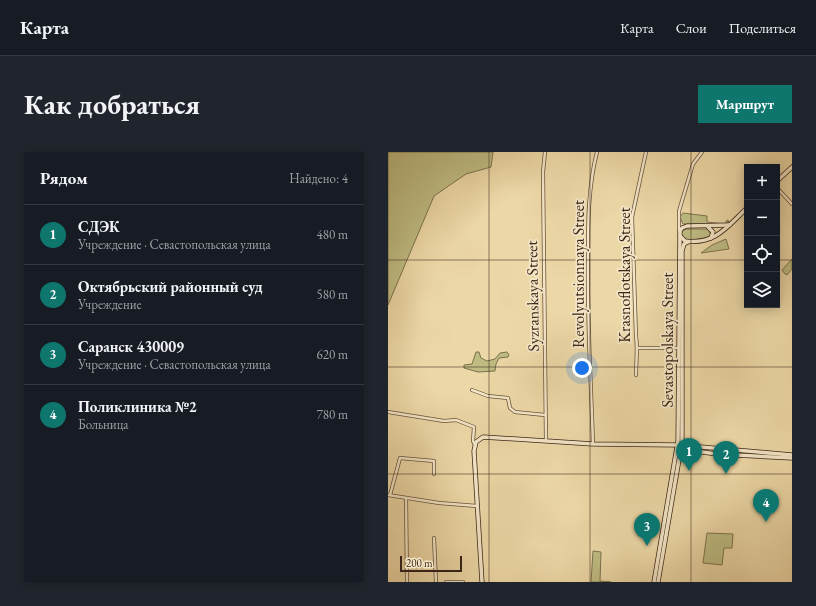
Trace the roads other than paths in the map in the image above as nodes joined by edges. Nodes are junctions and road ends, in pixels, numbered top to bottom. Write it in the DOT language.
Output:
graph roads {
  1 [pos="545,152"];
  2 [pos="596,152"];
  3 [pos="646,152"];
  4 [pos="702,152"];
  5 [pos="792,167"];
  6 [pos="780,179"];
  7 [pos="780,191"];
  8 [pos="792,204"];
  9 [pos="744,211"];
  10 [pos="679,221"];
  11 [pos="730,225"];
  12 [pos="706,226"];
  13 [pos="684,227"];
  14 [pos="679,233"];
  15 [pos="709,240"];
  16 [pos="688,242"];
  17 [pos="638,348"];
  18 [pos="680,348"];
  19 [pos="636,375"];
  20 [pos="472,390"];
  21 [pos="388,412"];
  22 [pos="546,415"];
  23 [pos="546,441"];
  24 [pos="475,444"];
  25 [pos="593,444"];
  26 [pos="678,447"];
  27 [pos="765,455"];
  28 [pos="792,455"];
  29 [pos="792,458"];
  30 [pos="434,474"];
  31 [pos="389,495"];
  32 [pos="406,498"];
  33 [pos="477,506"];
  34 [pos="434,538"];
  35 [pos="407,582"];
  36 [pos="436,582"];
  37 [pos="446,582"];
  38 [pos="463,582"];
  39 [pos="482,582"];
  40 [pos="654,582"];
  41 [pos="658,582"];
  1 -- 22 [label="street, Syzranskaya Street"];
  2 -- 25 [label="street, Revolyutsionnaya Street"];
  3 -- 17 [label="street, Krasnoflotskaya Street"];
  4 -- 10 [label="street"];
  5 -- 6 [label="street"];
  7 -- 8 [label="street"];
  9 -- 11 [label="street"];
  10 -- 13 [label="street"];
  10 -- 14 [label="street"];
  11 -- 12 [label="street"];
  11 -- 15 [label="street"];
  12 -- 13 [label="street"];
  12 -- 15 [label="street"];
  13 -- 14 [label="street"];
  14 -- 16 [label="street"];
  14 -- 18 [label="street, Sevastopolskaya Street"];
  15 -- 16 [label="street"];
  16 -- 18 [label="street, Sevastopolskaya Street"];
  17 -- 18 [label="street"];
  17 -- 19 [label="street, Krasnoflotskaya Street"];
  18 -- 26 [label="street, Sevastopolskaya Street"];
  20 -- 22 [label="street"];
  21 -- 24 [label="street"];
  22 -- 23 [label="street, Syzranskaya Street"];
  23 -- 24 [label="street"];
  23 -- 25 [label="street"];
  24 -- 33 [label="street"];
  25 -- 26 [label="street"];
  26 -- 27 [label="street"];
  26 -- 40 [label="street"];
  26 -- 41 [label="street"];
  27 -- 28 [label="street"];
  27 -- 29 [label="street"];
  30 -- 31 [label="street"];
  31 -- 32 [label="street"];
  32 -- 33 [label="street"];
  32 -- 35 [label="street"];
  33 -- 39 [label="street"];
  34 -- 36 [label="street"];
  37 -- 38 [label="street"];
}
